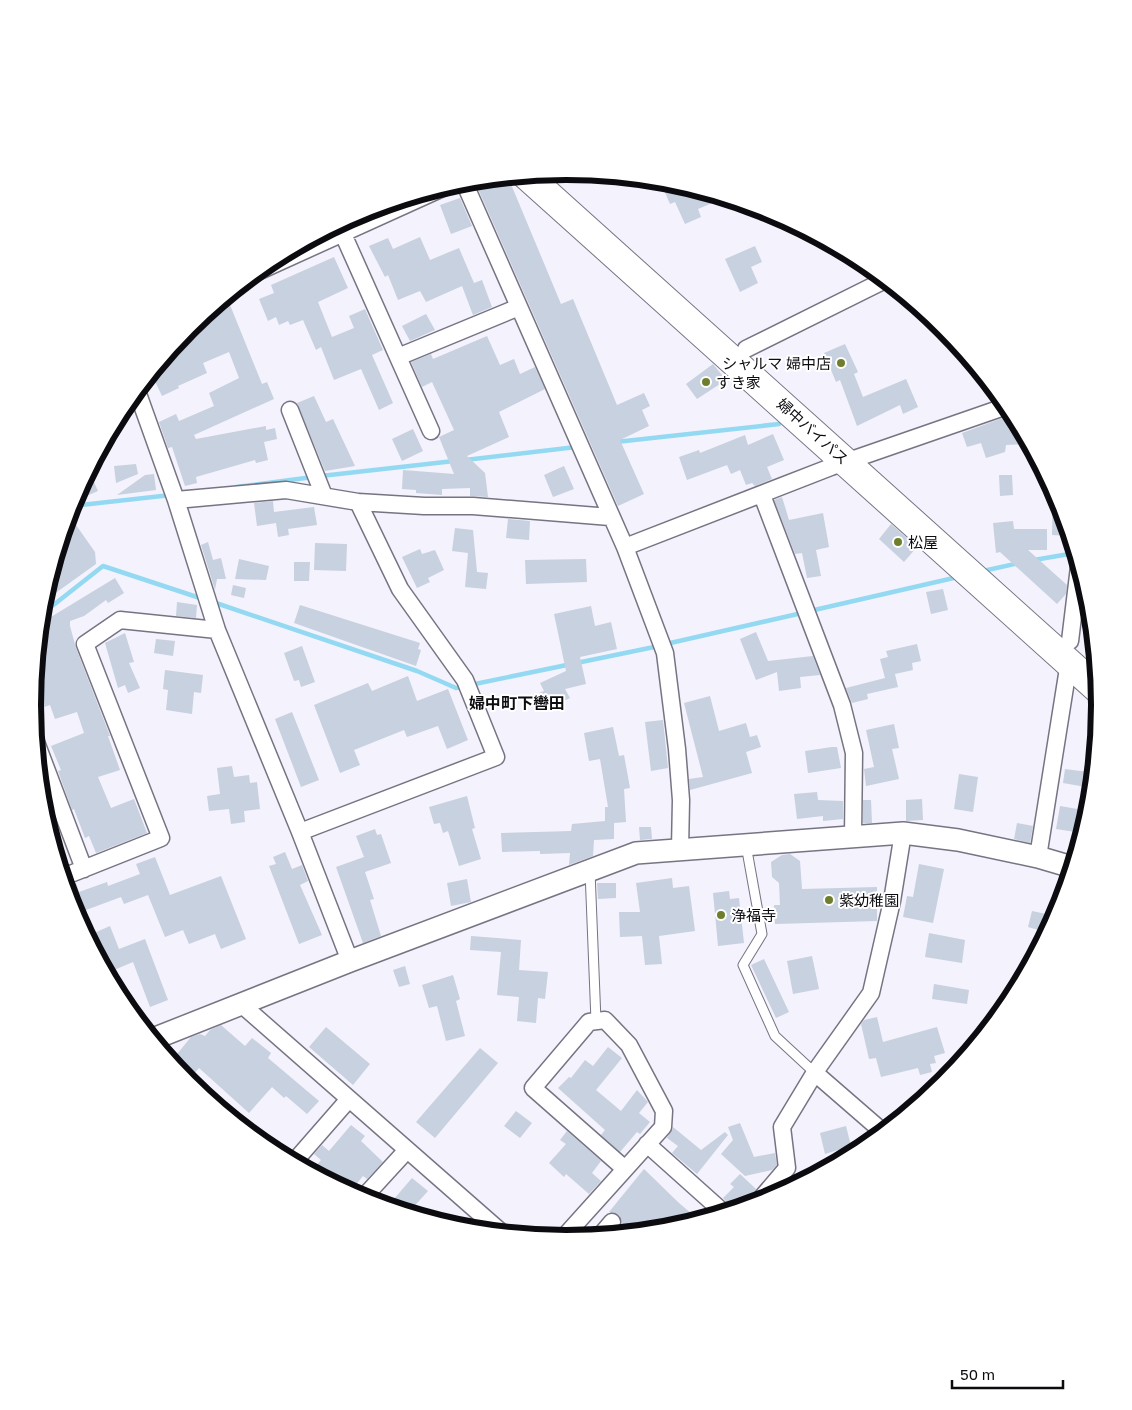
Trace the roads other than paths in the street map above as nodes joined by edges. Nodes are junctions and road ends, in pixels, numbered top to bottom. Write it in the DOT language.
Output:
graph roads {
  1 [pos="555,180"];
  2 [pos="533,181"];
  3 [pos="467,190"];
  4 [pos="403,206"];
  5 [pos="342,234"];
  6 [pos="304,251"];
  7 [pos="878,284"];
  8 [pos="519,307"];
  9 [pos="746,349"];
  10 [pos="398,357"];
  11 [pos="140,399"];
  12 [pos="999,409"];
  13 [pos="290,410"];
  14 [pos="431,431"];
  15 [pos="855,459"];
  16 [pos="762,495"];
  17 [pos="324,496"];
  18 [pos="176,500"];
  19 [pos="358,502"];
  20 [pos="610,517"];
  21 [pos="625,547"];
  22 [pos="1077,585"];
  23 [pos="217,630"];
  24 [pos="1069,652"];
  25 [pos="1089,661"];
  26 [pos="1090,679"];
  27 [pos="48,788"];
  28 [pos="300,832"];
  29 [pos="903,833"];
  30 [pos="853,836"];
  31 [pos="746,845"];
  32 [pos="680,849"];
  33 [pos="1038,857"];
  34 [pos="1066,865"];
  35 [pos="84,869"];
  36 [pos="590,871"];
  37 [pos="69,875"];
  38 [pos="350,962"];
  39 [pos="241,1004"];
  40 [pos="596,1022"];
  41 [pos="160,1036"];
  42 [pos="815,1072"];
  43 [pos="349,1099"];
  44 [pos="877,1127"];
  45 [pos="647,1144"];
  46 [pos="407,1150"];
  47 [pos="299,1156"];
  48 [pos="625,1169"];
  49 [pos="769,1189"];
  50 [pos="369,1191"];
  51 [pos="718,1207"];
  52 [pos="612,1222"];
  53 [pos="492,1224"];
  54 [pos="607,1228"];
  55 [pos="570,1230"];
  1 -- 9 [label="highway, 婦中バイパス"];
  2 -- 15 [label="highway, 婦中バイパス"];
  3 -- 8 [label="street"];
  4 -- 5 [label="street"];
  5 -- 6 [label="street"];
  5 -- 10 [label="street"];
  7 -- 9 [label="street"];
  8 -- 10 [label="street"];
  8 -- 20 [label="street"];
  9 -- 15 [label="highway, 婦中バイパス"];
  10 -- 14 [label="street"];
  11 -- 18 [label="street"];
  12 -- 15 [label="street"];
  13 -- 17 [label="street"];
  15 -- 16 [label="street"];
  15 -- 24 [label="highway, 婦中バイパス"];
  16 -- 21 [label="street"];
  16 -- 30 [label="street"];
  17 -- 18 [label="street"];
  17 -- 19 [label="street"];
  18 -- 23 [label="street"];
  19 -- 20 [label="street"];
  19 -- 28 [label="street"];
  20 -- 21 [label="street"];
  21 -- 32 [label="street"];
  22 -- 24 [label="street"];
  23 -- 28 [label="street"];
  23 -- 35 [label="street"];
  24 -- 25 [label="highway, 婦中バイパス"];
  24 -- 26 [label="highway, 婦中バイパス"];
  24 -- 33 [label="street"];
  27 -- 35 [label="street"];
  28 -- 38 [label="street"];
  29 -- 30 [label="street"];
  29 -- 33 [label="street"];
  29 -- 42 [label="street"];
  30 -- 31 [label="street"];
  31 -- 32 [label="street"];
  31 -- 42 [label="lane"];
  32 -- 36 [label="street"];
  33 -- 34 [label="street"];
  35 -- 37 [label="street"];
  36 -- 38 [label="street"];
  36 -- 40 [label="lane"];
  38 -- 39 [label="street"];
  39 -- 41 [label="street"];
  39 -- 43 [label="street"];
  40 -- 45 [label="street"];
  40 -- 48 [label="street"];
  42 -- 44 [label="street"];
  42 -- 49 [label="street"];
  43 -- 46 [label="street"];
  43 -- 47 [label="street"];
  45 -- 48 [label="street"];
  45 -- 51 [label="street"];
  46 -- 50 [label="street"];
  46 -- 53 [label="street"];
  48 -- 55 [label="street"];
  52 -- 54 [label="street"];
}
